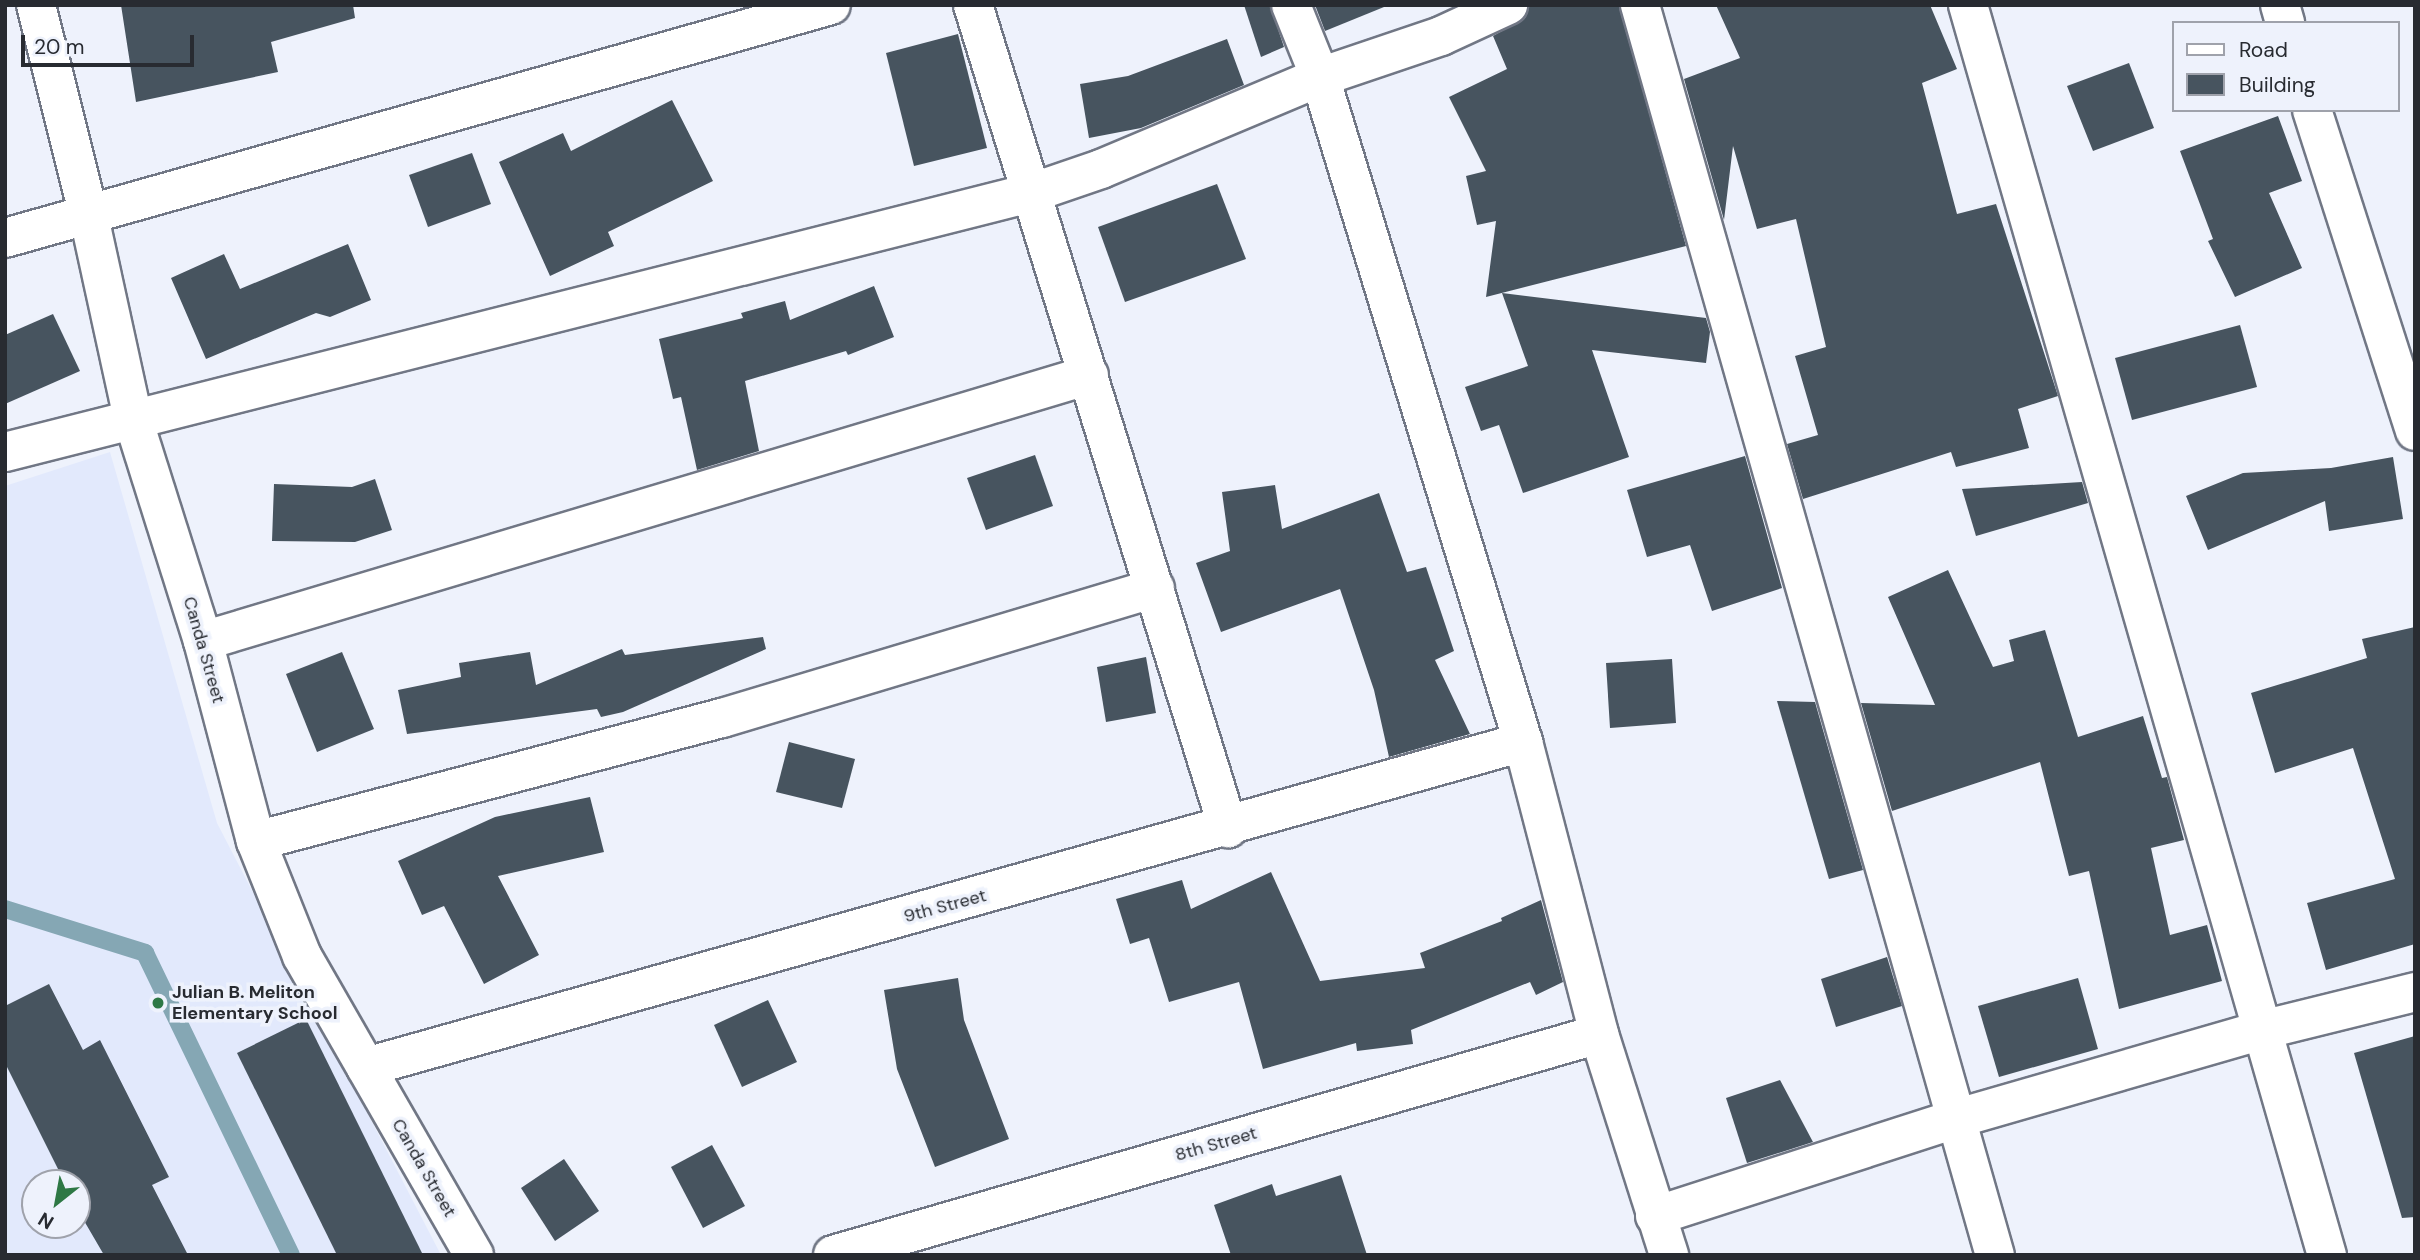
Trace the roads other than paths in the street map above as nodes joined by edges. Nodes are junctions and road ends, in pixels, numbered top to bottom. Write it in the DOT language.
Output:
graph roads {
  1 [pos="36,5"];
  2 [pos="831,5"];
  3 [pos="973,5"];
  4 [pos="1291,5"];
  5 [pos="1508,5"];
  6 [pos="1640,5"];
  7 [pos="1968,5"];
  8 [pos="1320,77"];
  9 [pos="2313,112"];
  10 [pos="1034,192"];
  11 [pos="88,212"];
  12 [pos="5,238"];
  13 [pos="1089,375"];
  14 [pos="132,419"];
  15 [pos="2415,431"];
  16 [pos="5,452"];
  17 [pos="1155,588"];
  18 [pos="203,641"];
  19 [pos="1523,742"];
  20 [pos="1228,828"];
  21 [pos="256,841"];
  22 [pos="2415,992"];
  23 [pos="2262,1030"];
  24 [pos="1599,1034"];
  25 [pos="366,1067"];
  26 [pos="1958,1118"];
  27 [pos="1655,1216"];
  28 [pos="474,1255"];
  29 [pos="833,1255"];
  30 [pos="1669,1255"];
  31 [pos="1995,1255"];
  32 [pos="2327,1255"];
  1 -- 11 [label="street, Canda Street"];
  2 -- 11 [label="street"];
  3 -- 10 [label="street"];
  4 -- 8 [label="street"];
  5 -- 8 [label="street"];
  6 -- 26 [label="street"];
  7 -- 23 [label="street"];
  8 -- 10 [label="street"];
  8 -- 19 [label="street"];
  9 -- 15 [label="street"];
  10 -- 13 [label="street"];
  10 -- 14 [label="street"];
  11 -- 12 [label="street"];
  11 -- 14 [label="street, Canda Street"];
  13 -- 17 [label="street"];
  13 -- 18 [label="street"];
  14 -- 16 [label="street"];
  14 -- 18 [label="street, Canda Street"];
  17 -- 20 [label="street"];
  17 -- 21 [label="street"];
  18 -- 21 [label="street, Canda Street"];
  19 -- 20 [label="street, 9th Street"];
  19 -- 24 [label="street"];
  20 -- 25 [label="street, 9th Street"];
  21 -- 25 [label="street, Canda Street"];
  22 -- 23 [label="street"];
  23 -- 26 [label="street"];
  23 -- 32 [label="street"];
  24 -- 27 [label="street"];
  24 -- 29 [label="street, 8th Street"];
  25 -- 28 [label="street, Canda Street"];
  26 -- 27 [label="street"];
  26 -- 31 [label="street"];
  27 -- 30 [label="street"];
}
